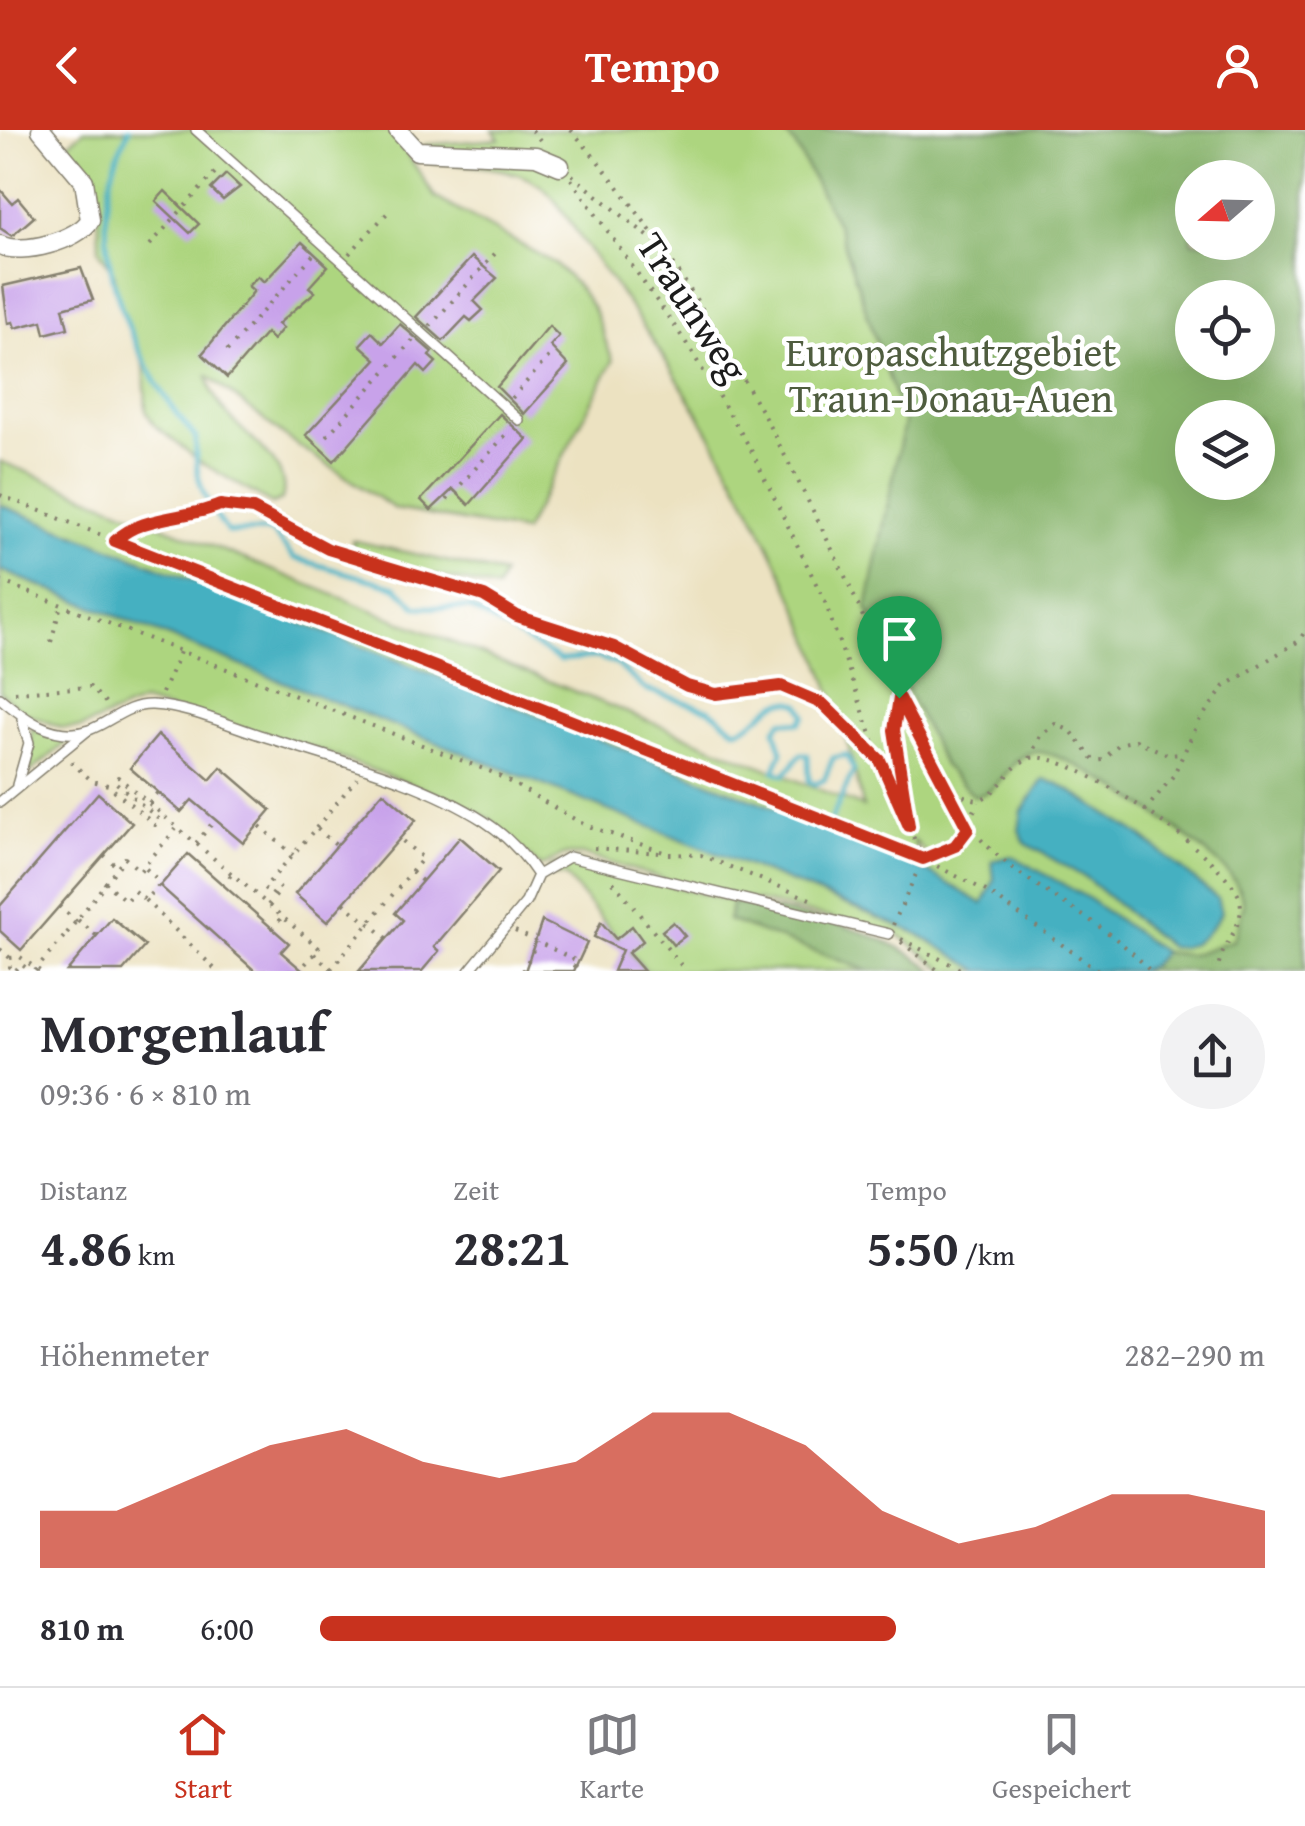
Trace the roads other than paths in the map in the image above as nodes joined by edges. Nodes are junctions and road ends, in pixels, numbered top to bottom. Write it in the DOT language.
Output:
graph roads {
  1 [pos="41,130"];
  2 [pos="196,130"];
  3 [pos="398,130"];
  4 [pos="560,166"];
  5 [pos="0,245"];
  6 [pos="519,420"];
  7 [pos="0,696"];
  8 [pos="21,717"];
  9 [pos="89,730"];
  10 [pos="15,790"];
  11 [pos="0,802"];
  12 [pos="538,875"];
  13 [pos="889,934"];
  14 [pos="469,971"];
  1 -- 5 [label="street"];
  2 -- 6 [label="lane"];
  3 -- 4 [label="street"];
  7 -- 8 [label="lane"];
  8 -- 9 [label="lane"];
  8 -- 10 [label="lane"];
  9 -- 10 [label="lane"];
  9 -- 12 [label="lane"];
  10 -- 11 [label="lane"];
  12 -- 13 [label="lane"];
  12 -- 14 [label="lane"];
}
